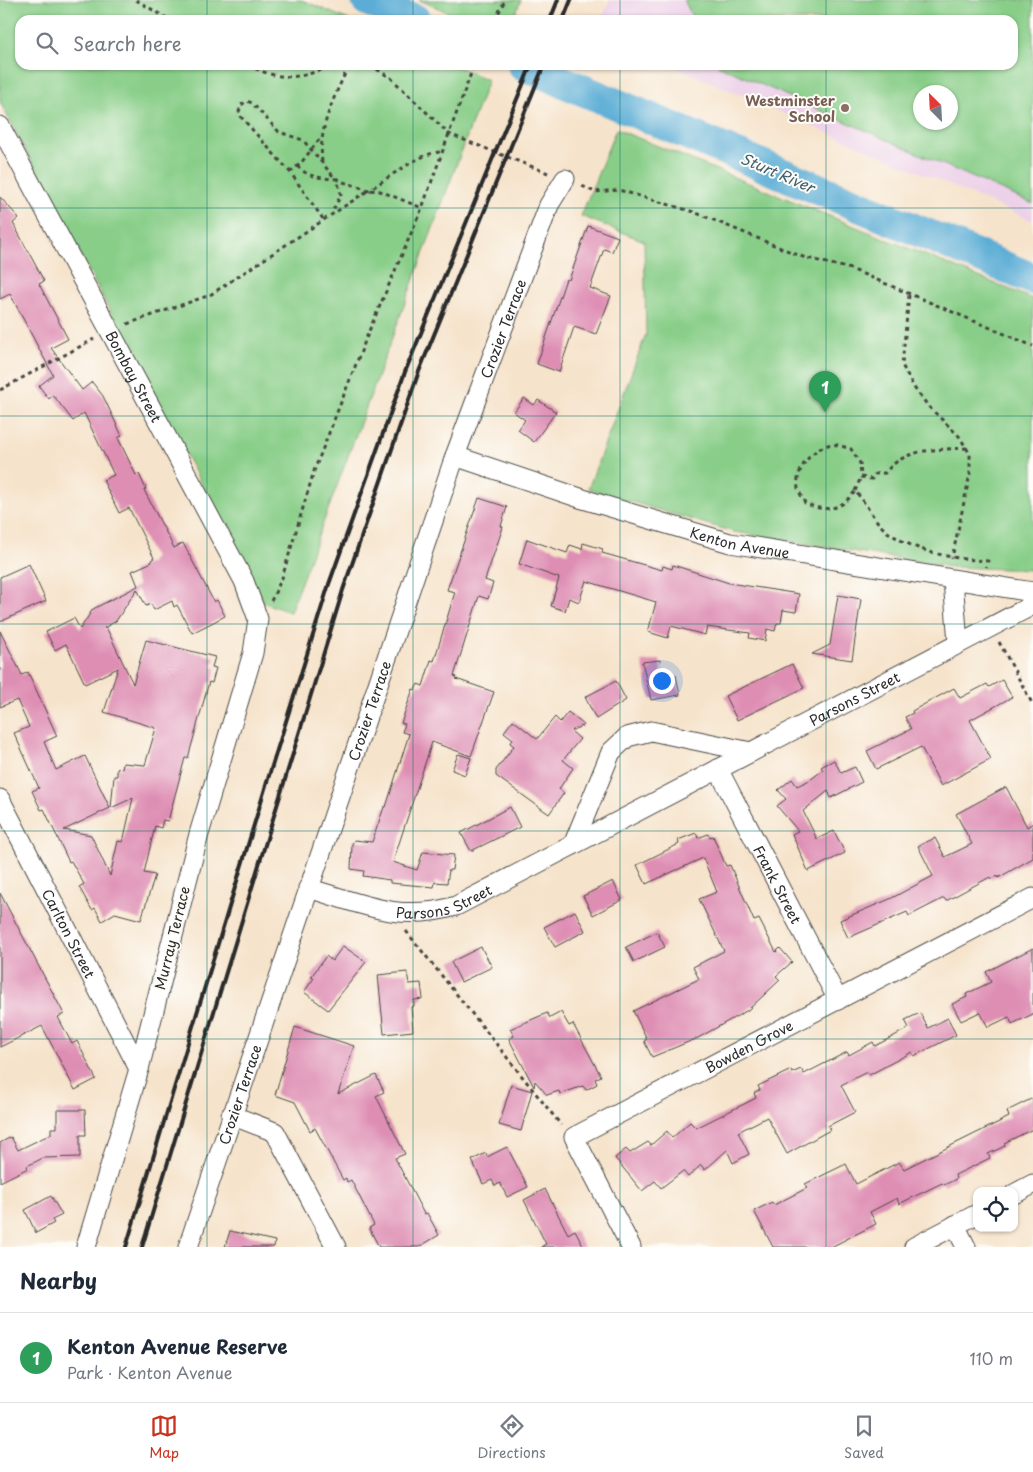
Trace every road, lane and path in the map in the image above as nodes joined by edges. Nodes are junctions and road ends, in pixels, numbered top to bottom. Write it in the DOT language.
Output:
graph roads {
  1 [pos="136,0"];
  2 [pos="505,0"];
  3 [pos="162,15"];
  4 [pos="498,15"];
  5 [pos="259,70"];
  6 [pos="322,70"];
  7 [pos="346,70"];
  8 [pos="378,70"];
  9 [pos="472,70"];
  10 [pos="0,126"];
  11 [pos="449,134"];
  12 [pos="322,135"];
  13 [pos="311,150"];
  14 [pos="442,152"];
  15 [pos="322,162"];
  16 [pos="297,166"];
  17 [pos="290,172"];
  18 [pos="337,179"];
  19 [pos="565,179"];
  20 [pos="369,190"];
  21 [pos="422,208"];
  22 [pos="330,214"];
  23 [pos="323,219"];
  24 [pos="909,295"];
  25 [pos="109,331"];
  26 [pos="1033,346"];
  27 [pos="0,390"];
  28 [pos="967,448"];
  29 [pos="455,456"];
  30 [pos="861,477"];
  31 [pos="855,491"];
  32 [pos="952,558"];
  33 [pos="951,580"];
  34 [pos="981,584"];
  35 [pos="1033,592"];
  36 [pos="270,603"];
  37 [pos="1033,604"];
  38 [pos="999,622"];
  39 [pos="258,629"];
  40 [pos="958,643"];
  41 [pos="1033,705"];
  42 [pos="751,752"];
  43 [pos="718,769"];
  44 [pos="0,799"];
  45 [pos="573,845"];
  46 [pos="308,888"];
  47 [pos="1033,898"];
  48 [pos="391,913"];
  49 [pos="838,1000"];
  50 [pos="138,1069"];
  51 [pos="231,1115"];
  52 [pos="574,1137"];
  53 [pos="1033,1184"];
  54 [pos="1018,1192"];
  55 [pos="973,1216"];
  56 [pos="955,1225"];
  57 [pos="86,1247"];
  58 [pos="188,1247"];
  59 [pos="336,1247"];
  60 [pos="631,1247"];
  61 [pos="914,1247"];
  62 [pos="966,1247"];
  1 -- 3 [label="path"];
  2 -- 4 [label="path"];
  5 -- 6 [label="path"];
  7 -- 12 [label="path"];
  8 -- 11 [label="path"];
  9 -- 11 [label="path"];
  10 -- 25 [label="street, Bombay Street"];
  11 -- 14 [label="path"];
  11 -- 19 [label="path"];
  12 -- 13 [label="path"];
  12 -- 15 [label="path"];
  13 -- 15 [label="path"];
  13 -- 16 [label="path"];
  13 -- 17 [label="path"];
  14 -- 20 [label="path"];
  14 -- 21 [label="path"];
  15 -- 18 [label="path"];
  16 -- 17 [label="path"];
  16 -- 18 [label="path"];
  17 -- 23 [label="path"];
  18 -- 20 [label="path"];
  18 -- 22 [label="path"];
  19 -- 24 [label="path"];
  19 -- 29 [label="street, Crozier Terrace"];
  20 -- 21 [label="path"];
  20 -- 22 [label="path"];
  21 -- 36 [label="path"];
  22 -- 23 [label="path"];
  23 -- 25 [label="path"];
  24 -- 26 [label="path"];
  24 -- 28 [label="path"];
  25 -- 27 [label="path"];
  25 -- 39 [label="street, Bombay Street"];
  28 -- 30 [label="path"];
  28 -- 32 [label="path"];
  29 -- 33 [label="street, Kenton Avenue"];
  29 -- 46 [label="street, Crozier Terrace"];
  30 -- 31 [label="path"];
  30 -- 31 [label="path"];
  31 -- 32 [label="path"];
  32 -- 33 [label="path"];
  32 -- 34 [label="path"];
  33 -- 34 [label="street, Kenton Avenue"];
  33 -- 40 [label="street"];
  34 -- 35 [label="street, Kenton Avenue"];
  37 -- 38 [label="street, Parsons Street"];
  38 -- 40 [label="street, Parsons Street"];
  38 -- 41 [label="path"];
  39 -- 50 [label="street, Murray Terrace"];
  40 -- 42 [label="street, Parsons Street"];
  42 -- 43 [label="street, Parsons Street"];
  42 -- 45 [label="street"];
  43 -- 45 [label="street, Parsons Street"];
  43 -- 49 [label="street, Frank Street"];
  44 -- 50 [label="street, Carlton Street"];
  45 -- 48 [label="street, Parsons Street"];
  46 -- 48 [label="street, Parsons Street"];
  46 -- 51 [label="street, Crozier Terrace"];
  47 -- 49 [label="street, Bowden Grove"];
  48 -- 52 [label="path"];
  49 -- 52 [label="street, Bowden Grove"];
  50 -- 57 [label="street, Murray Terrace"];
  51 -- 58 [label="street, Crozier Terrace"];
  51 -- 59 [label="street"];
  52 -- 60 [label="street"];
  53 -- 54 [label="street"];
  55 -- 56 [label="street"];
  56 -- 61 [label="street"];
  56 -- 62 [label="street"];
}
